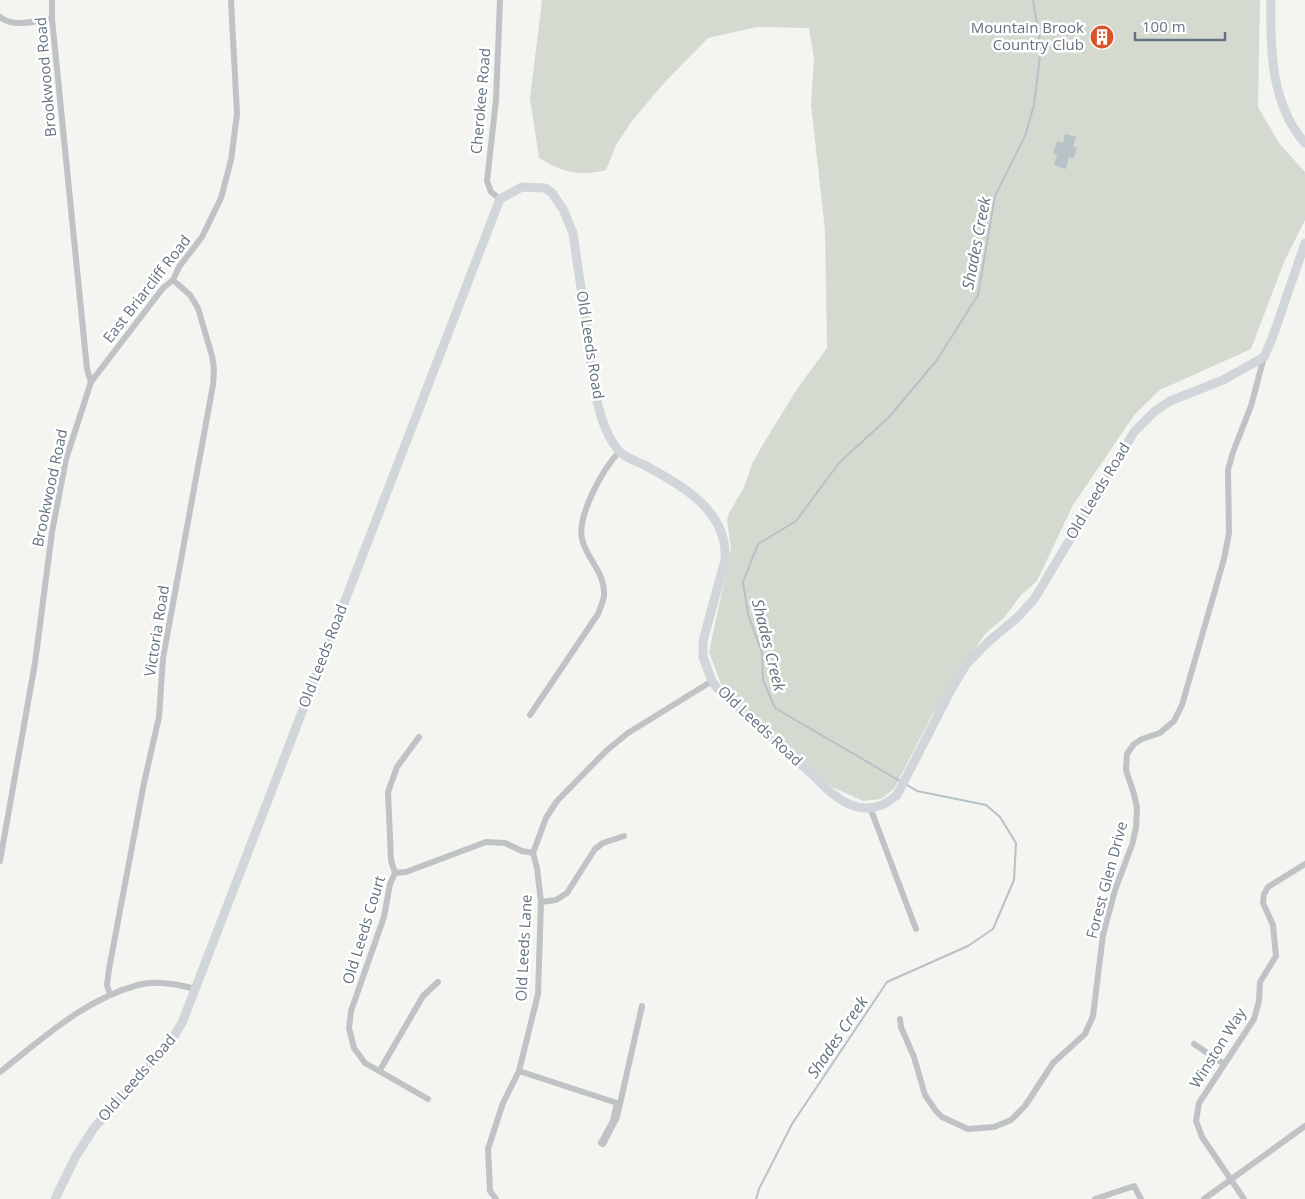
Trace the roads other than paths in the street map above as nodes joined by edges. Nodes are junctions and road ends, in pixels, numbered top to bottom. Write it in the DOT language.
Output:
graph roads {
  1 [pos="52,0"];
  2 [pos="231,0"];
  3 [pos="500,0"];
  4 [pos="1271,0"];
  5 [pos="0,17"];
  6 [pos="52,19"];
  7 [pos="1305,143"];
  8 [pos="500,200"];
  9 [pos="1305,242"];
  10 [pos="173,280"];
  11 [pos="1264,357"];
  12 [pos="91,382"];
  13 [pos="619,452"];
  14 [pos="712,681"];
  15 [pos="530,715"];
  16 [pos="419,737"];
  17 [pos="871,810"];
  18 [pos="624,836"];
  19 [pos="533,853"];
  20 [pos="0,861"];
  21 [pos="1305,864"];
  22 [pos="395,873"];
  23 [pos="541,902"];
  24 [pos="916,929"];
  25 [pos="438,982"];
  26 [pos="195,989"];
  27 [pos="110,995"];
  28 [pos="642,1006"];
  29 [pos="900,1019"];
  30 [pos="1194,1044"];
  31 [pos="1224,1064"];
  32 [pos="380,1070"];
  33 [pos="519,1071"];
  34 [pos="0,1072"];
  35 [pos="428,1099"];
  36 [pos="1305,1126"];
  37 [pos="1231,1179"];
  38 [pos="55,1199"];
  39 [pos="496,1199"];
  40 [pos="1095,1199"];
  41 [pos="1141,1199"];
  42 [pos="1204,1199"];
  43 [pos="1244,1199"];
  1 -- 6 [label="street, Brookwood Road"];
  2 -- 10 [label="street, East Briarcliff Road"];
  3 -- 8 [label="street, Cherokee Road"];
  4 -- 7 [label="main road"];
  5 -- 6 [label="street"];
  6 -- 12 [label="street, Brookwood Road"];
  8 -- 13 [label="main road, Old Leeds Road"];
  8 -- 26 [label="main road, Old Leeds Road"];
  9 -- 11 [label="main road"];
  10 -- 12 [label="street, East Briarcliff Road"];
  10 -- 27 [label="street, Victoria Road"];
  11 -- 17 [label="main road, Old Leeds Road"];
  11 -- 29 [label="street, Forest Glen Drive"];
  12 -- 20 [label="street, Brookwood Road"];
  13 -- 14 [label="main road, Old Leeds Road"];
  13 -- 15 [label="street"];
  14 -- 17 [label="main road, Old Leeds Road"];
  14 -- 19 [label="street"];
  16 -- 22 [label="street, Old Leeds Court"];
  17 -- 24 [label="street"];
  18 -- 23 [label="street"];
  19 -- 22 [label="street"];
  19 -- 23 [label="street, Old Leeds Lane"];
  21 -- 31 [label="street, Winston Way"];
  22 -- 32 [label="street, Old Leeds Court"];
  23 -- 33 [label="street, Old Leeds Lane"];
  25 -- 32 [label="street"];
  26 -- 27 [label="street"];
  26 -- 38 [label="main road, Old Leeds Road"];
  27 -- 34 [label="street"];
  28 -- 33 [label="street"];
  30 -- 31 [label="street"];
  31 -- 37 [label="street, Winston Way"];
  32 -- 35 [label="street, Old Leeds Court"];
  33 -- 39 [label="street, Old Leeds Lane"];
  36 -- 37 [label="street"];
  37 -- 42 [label="street"];
  37 -- 43 [label="street, Winston Way"];
  40 -- 41 [label="street"];
}
